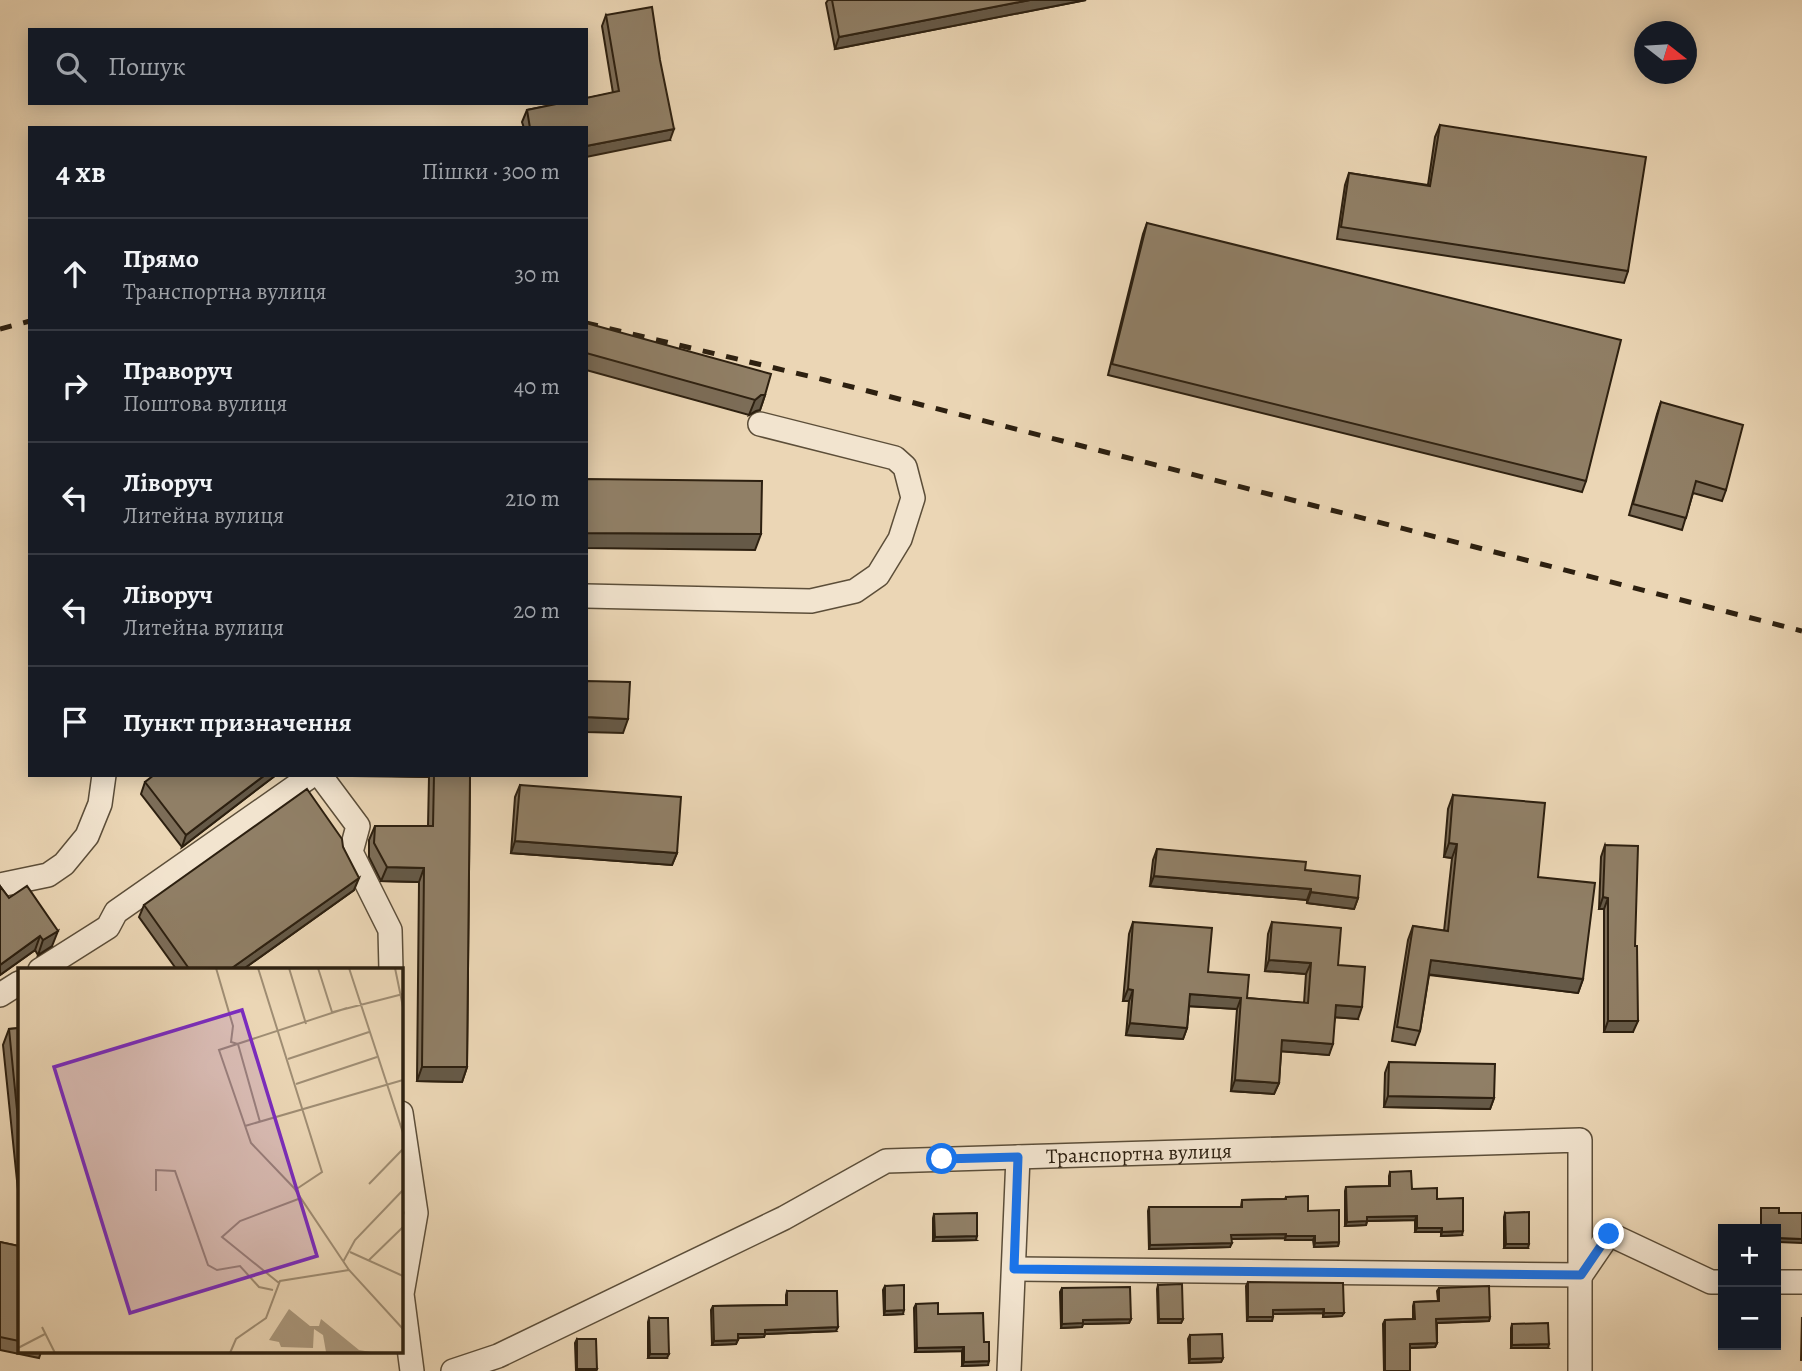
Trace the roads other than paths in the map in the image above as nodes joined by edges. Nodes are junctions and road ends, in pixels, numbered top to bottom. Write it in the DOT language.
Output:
graph roads {
  1 [pos="761,424"];
  2 [pos="588,596"];
  3 [pos="104,777"];
  4 [pos="309,777"];
  5 [pos="321,777"];
  6 [pos="0,885"];
  7 [pos="43,968"];
  8 [pos="391,968"];
  9 [pos="18,984"];
  10 [pos="0,995"];
  11 [pos="402,1120"];
  12 [pos="1018,1157"];
  13 [pos="1014,1269"];
  14 [pos="1581,1275"];
  15 [pos="1718,1282"];
  16 [pos="1781,1282"];
  17 [pos="1802,1282"];
  18 [pos="402,1294"];
  19 [pos="402,1294"];
  20 [pos="483,1366"];
  21 [pos="412,1371"];
  22 [pos="453,1371"];
  23 [pos="1009,1371"];
  24 [pos="1580,1371"];
  1 -- 2 [label="street"];
  3 -- 6 [label="street"];
  4 -- 7 [label="street"];
  5 -- 8 [label="street"];
  9 -- 10 [label="street"];
  11 -- 19 [label="street"];
  12 -- 13 [label="street"];
  12 -- 14 [label="street, Транспортна вулиця"];
  12 -- 20 [label="street, Транспортна вулиця"];
  13 -- 14 [label="street"];
  13 -- 23 [label="street"];
  14 -- 15 [label="street"];
  14 -- 24 [label="street"];
  16 -- 17 [label="street"];
  18 -- 21 [label="street"];
  20 -- 22 [label="street, Транспортна вулиця"];
}
